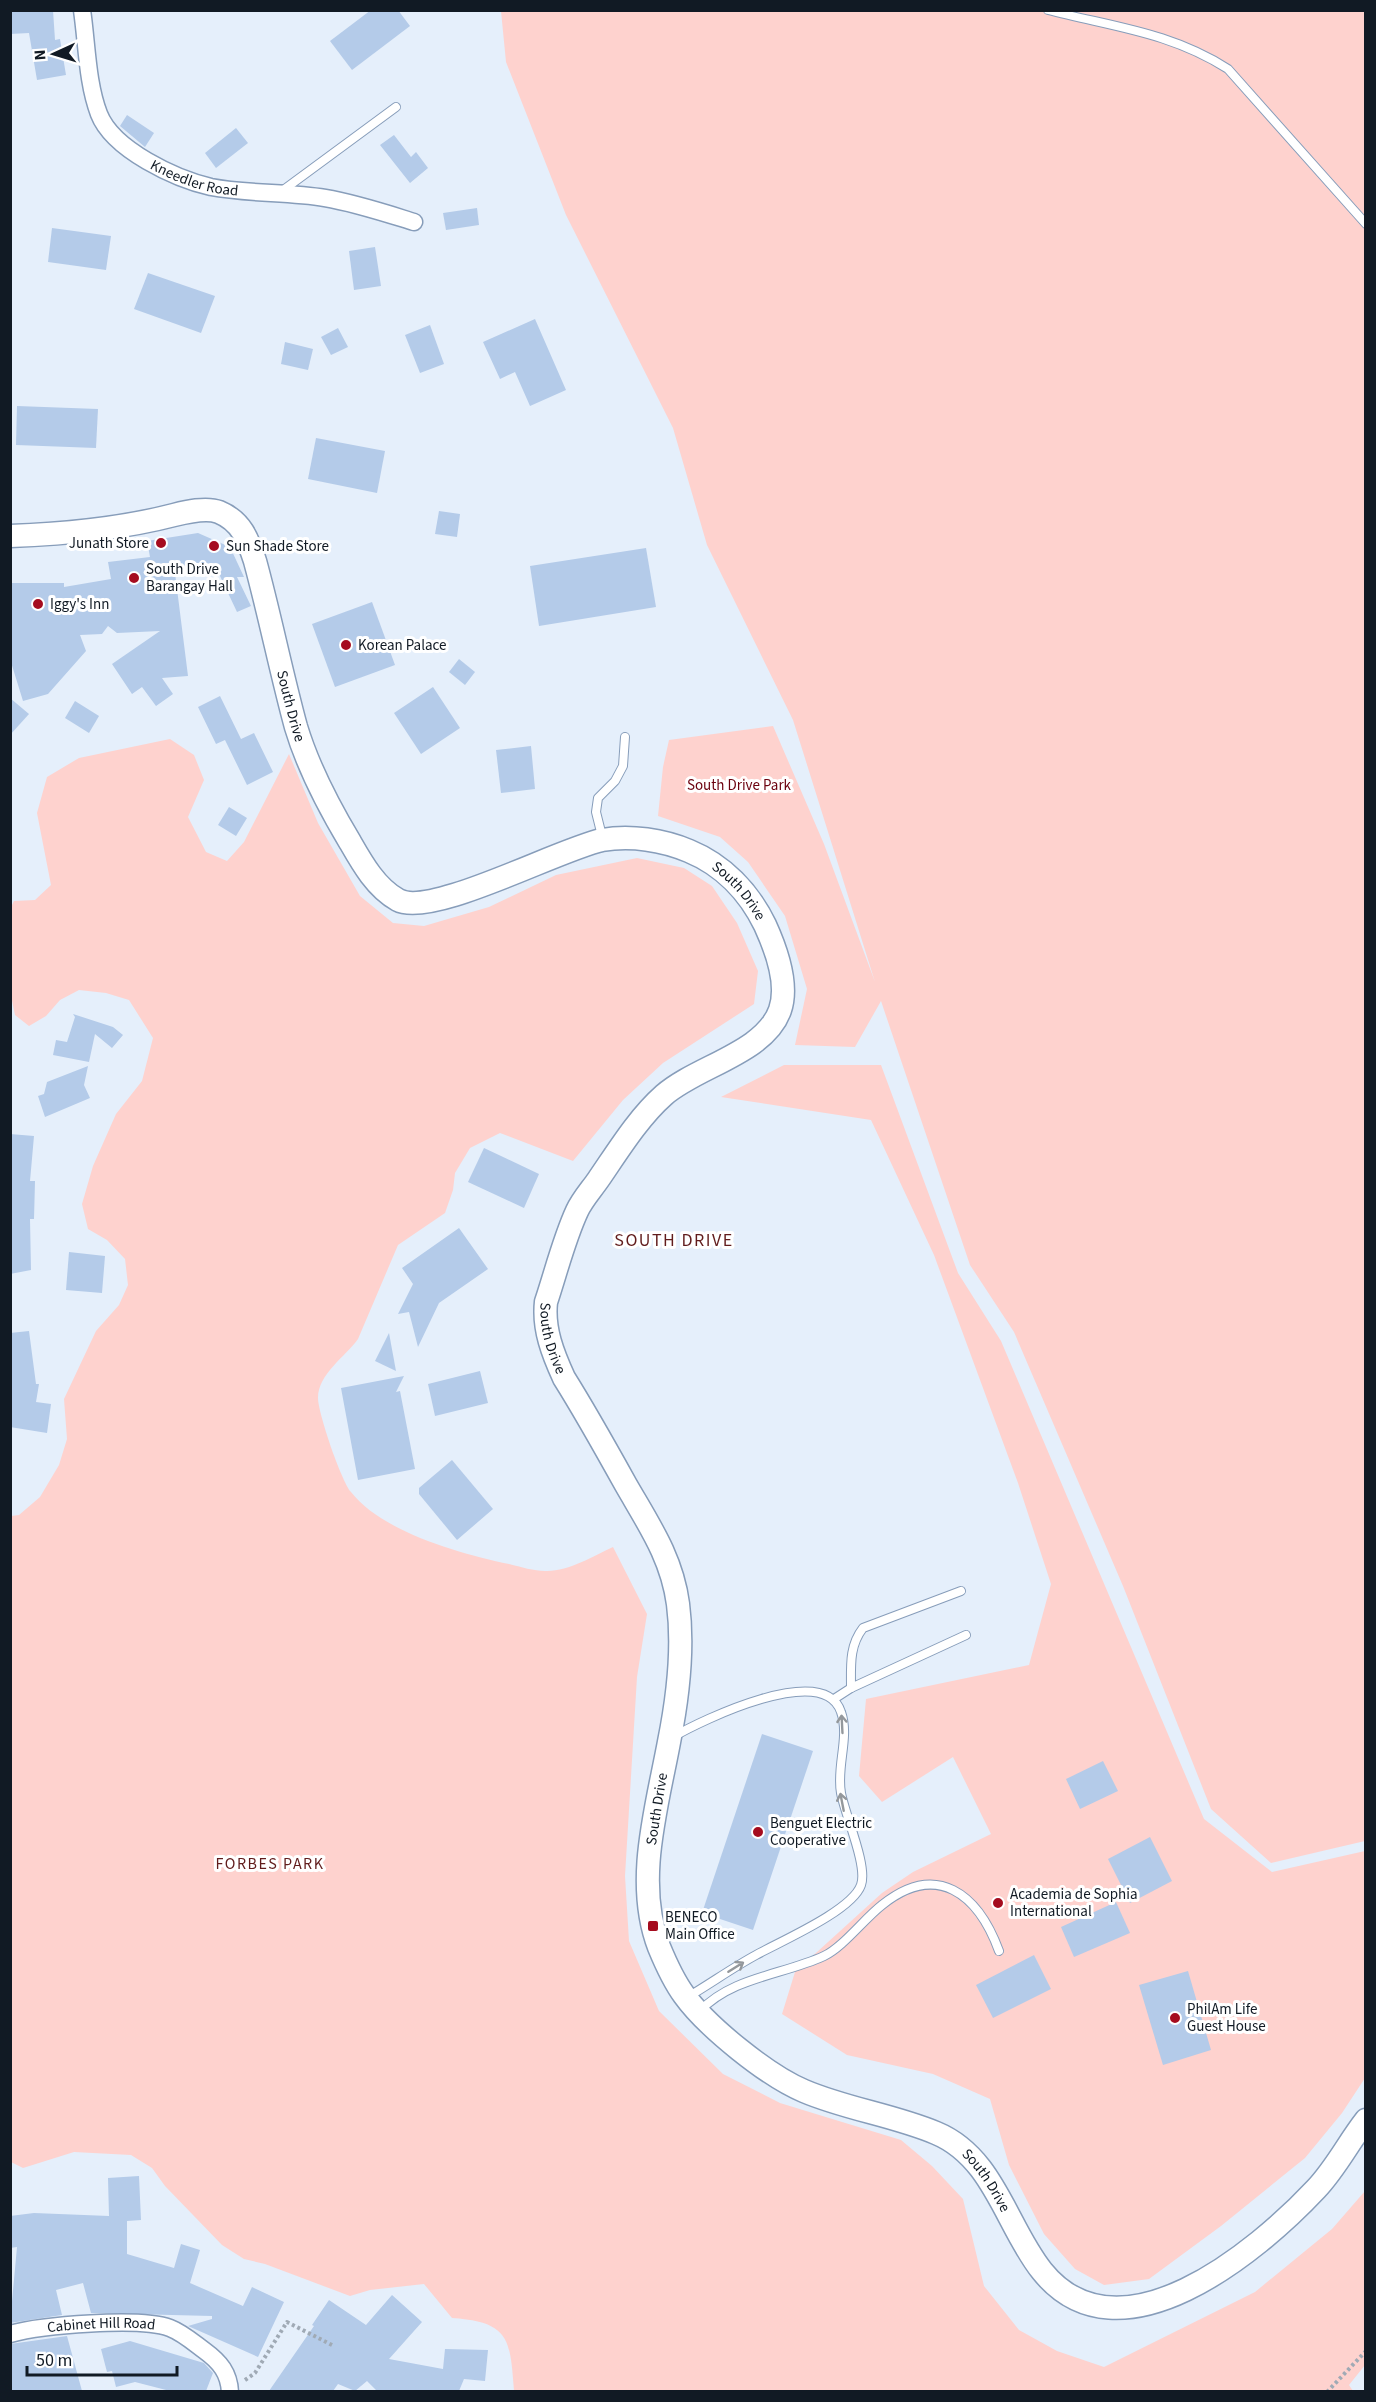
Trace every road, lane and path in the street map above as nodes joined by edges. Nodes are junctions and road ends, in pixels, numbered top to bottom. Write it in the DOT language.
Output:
graph roads {
  1 [pos="82,10"];
  2 [pos="1048,10"];
  3 [pos="396,107"];
  4 [pos="282,191"];
  5 [pos="414,222"];
  6 [pos="1365,224"];
  7 [pos="10,536"];
  8 [pos="625,737"];
  9 [pos="603,840"];
  10 [pos="961,1591"];
  11 [pos="966,1635"];
  12 [pos="851,1688"];
  13 [pos="834,1699"];
  14 [pos="670,1739"];
  15 [pos="999,1951"];
  16 [pos="693,2004"];
  17 [pos="1365,2121"];
  18 [pos="10,2334"];
  19 [pos="332,2345"];
  20 [pos="1365,2351"];
  21 [pos="230,2391"];
  22 [pos="1328,2391"];
  1 -- 4 [label="street, Kneedler Road"];
  2 -- 6 [label="lane"];
  3 -- 4 [label="lane"];
  4 -- 5 [label="street, Kneedler Road"];
  7 -- 9 [label="main road, South Drive"];
  8 -- 9 [label="lane"];
  9 -- 14 [label="main road, South Drive"];
  10 -- 12 [label="lane"];
  11 -- 12 [label="lane"];
  12 -- 13 [label="lane"];
  13 -- 14 [label="lane"];
  16 -- 13 [label="lane, one-way"];
  14 -- 16 [label="main road, South Drive"];
  15 -- 16 [label="lane"];
  16 -- 17 [label="main road, South Drive"];
  18 -- 21 [label="street, Cabinet Hill Road"];
  19 -- 21 [label="path"];
  20 -- 22 [label="path"];
}
